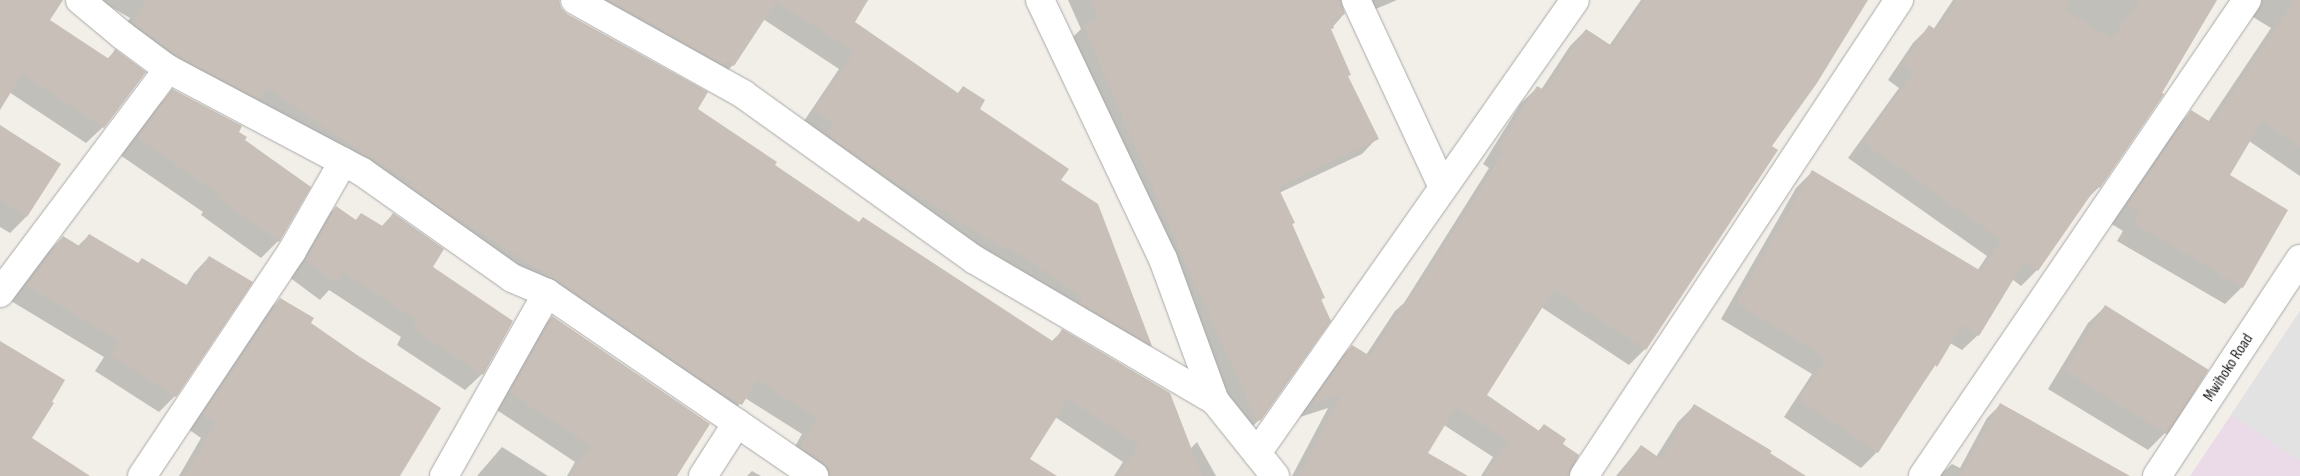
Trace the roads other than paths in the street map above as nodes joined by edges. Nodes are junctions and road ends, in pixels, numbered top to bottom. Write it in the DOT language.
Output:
graph roads {
  1 [pos="80,0"];
  2 [pos="575,0"];
  3 [pos="1040,0"];
  4 [pos="1356,0"];
  5 [pos="1575,0"];
  6 [pos="1899,0"];
  7 [pos="2247,0"];
  8 [pos="168,69"];
  9 [pos="343,162"];
  10 [pos="1443,187"];
  11 [pos="2300,259"];
  12 [pos="546,293"];
  13 [pos="0,294"];
  14 [pos="1215,402"];
  15 [pos="737,422"];
  16 [pos="1257,453"];
  17 [pos="142,476"];
  18 [pos="444,476"];
  19 [pos="704,476"];
  20 [pos="814,476"];
  21 [pos="1275,476"];
  22 [pos="1584,476"];
  23 [pos="1923,476"];
  24 [pos="2157,476"];
  1 -- 8 [label="street"];
  2 -- 14 [label="street"];
  3 -- 14 [label="street"];
  4 -- 10 [label="street"];
  5 -- 10 [label="street"];
  6 -- 22 [label="street"];
  7 -- 23 [label="street"];
  8 -- 9 [label="street"];
  8 -- 13 [label="street"];
  9 -- 12 [label="street"];
  9 -- 17 [label="street"];
  10 -- 16 [label="street"];
  11 -- 24 [label="street, Mwihoko Road"];
  12 -- 15 [label="street"];
  12 -- 18 [label="street"];
  14 -- 16 [label="street"];
  15 -- 19 [label="street"];
  15 -- 20 [label="street"];
  16 -- 21 [label="street"];
}
